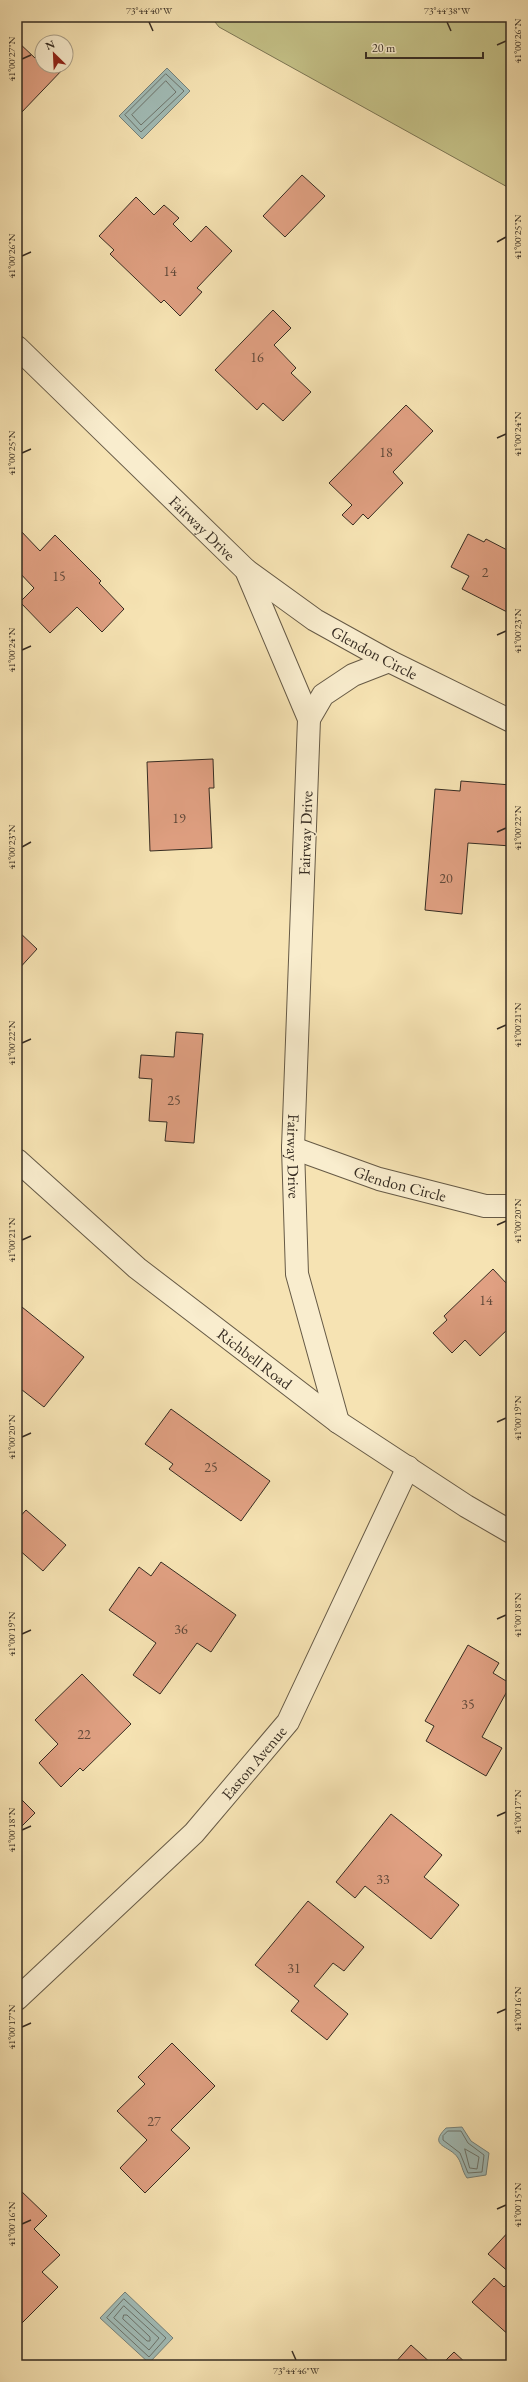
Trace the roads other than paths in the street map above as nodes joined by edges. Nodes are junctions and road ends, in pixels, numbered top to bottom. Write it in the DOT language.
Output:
graph roads {
  1 [pos="17,347"];
  2 [pos="246,570"];
  3 [pos="389,661"];
  4 [pos="309,718"];
  5 [pos="511,721"];
  6 [pos="293,1148"];
  7 [pos="17,1160"];
  8 [pos="511,1206"];
  9 [pos="338,1422"];
  10 [pos="408,1468"];
  11 [pos="511,1532"];
  12 [pos="17,1999"];
  1 -- 2 [label="street, Fairway Drive"];
  2 -- 3 [label="street, Glendon Circle"];
  2 -- 4 [label="street, Fairway Drive"];
  3 -- 4 [label="street"];
  3 -- 5 [label="street, Glendon Circle"];
  4 -- 6 [label="street, Fairway Drive"];
  6 -- 8 [label="street, Glendon Circle"];
  6 -- 9 [label="street, Fairway Drive"];
  7 -- 9 [label="street, Richbell Road"];
  9 -- 10 [label="street, Richbell Road"];
  10 -- 11 [label="street, Richbell Road"];
  10 -- 12 [label="street, Easton Avenue"];
}
